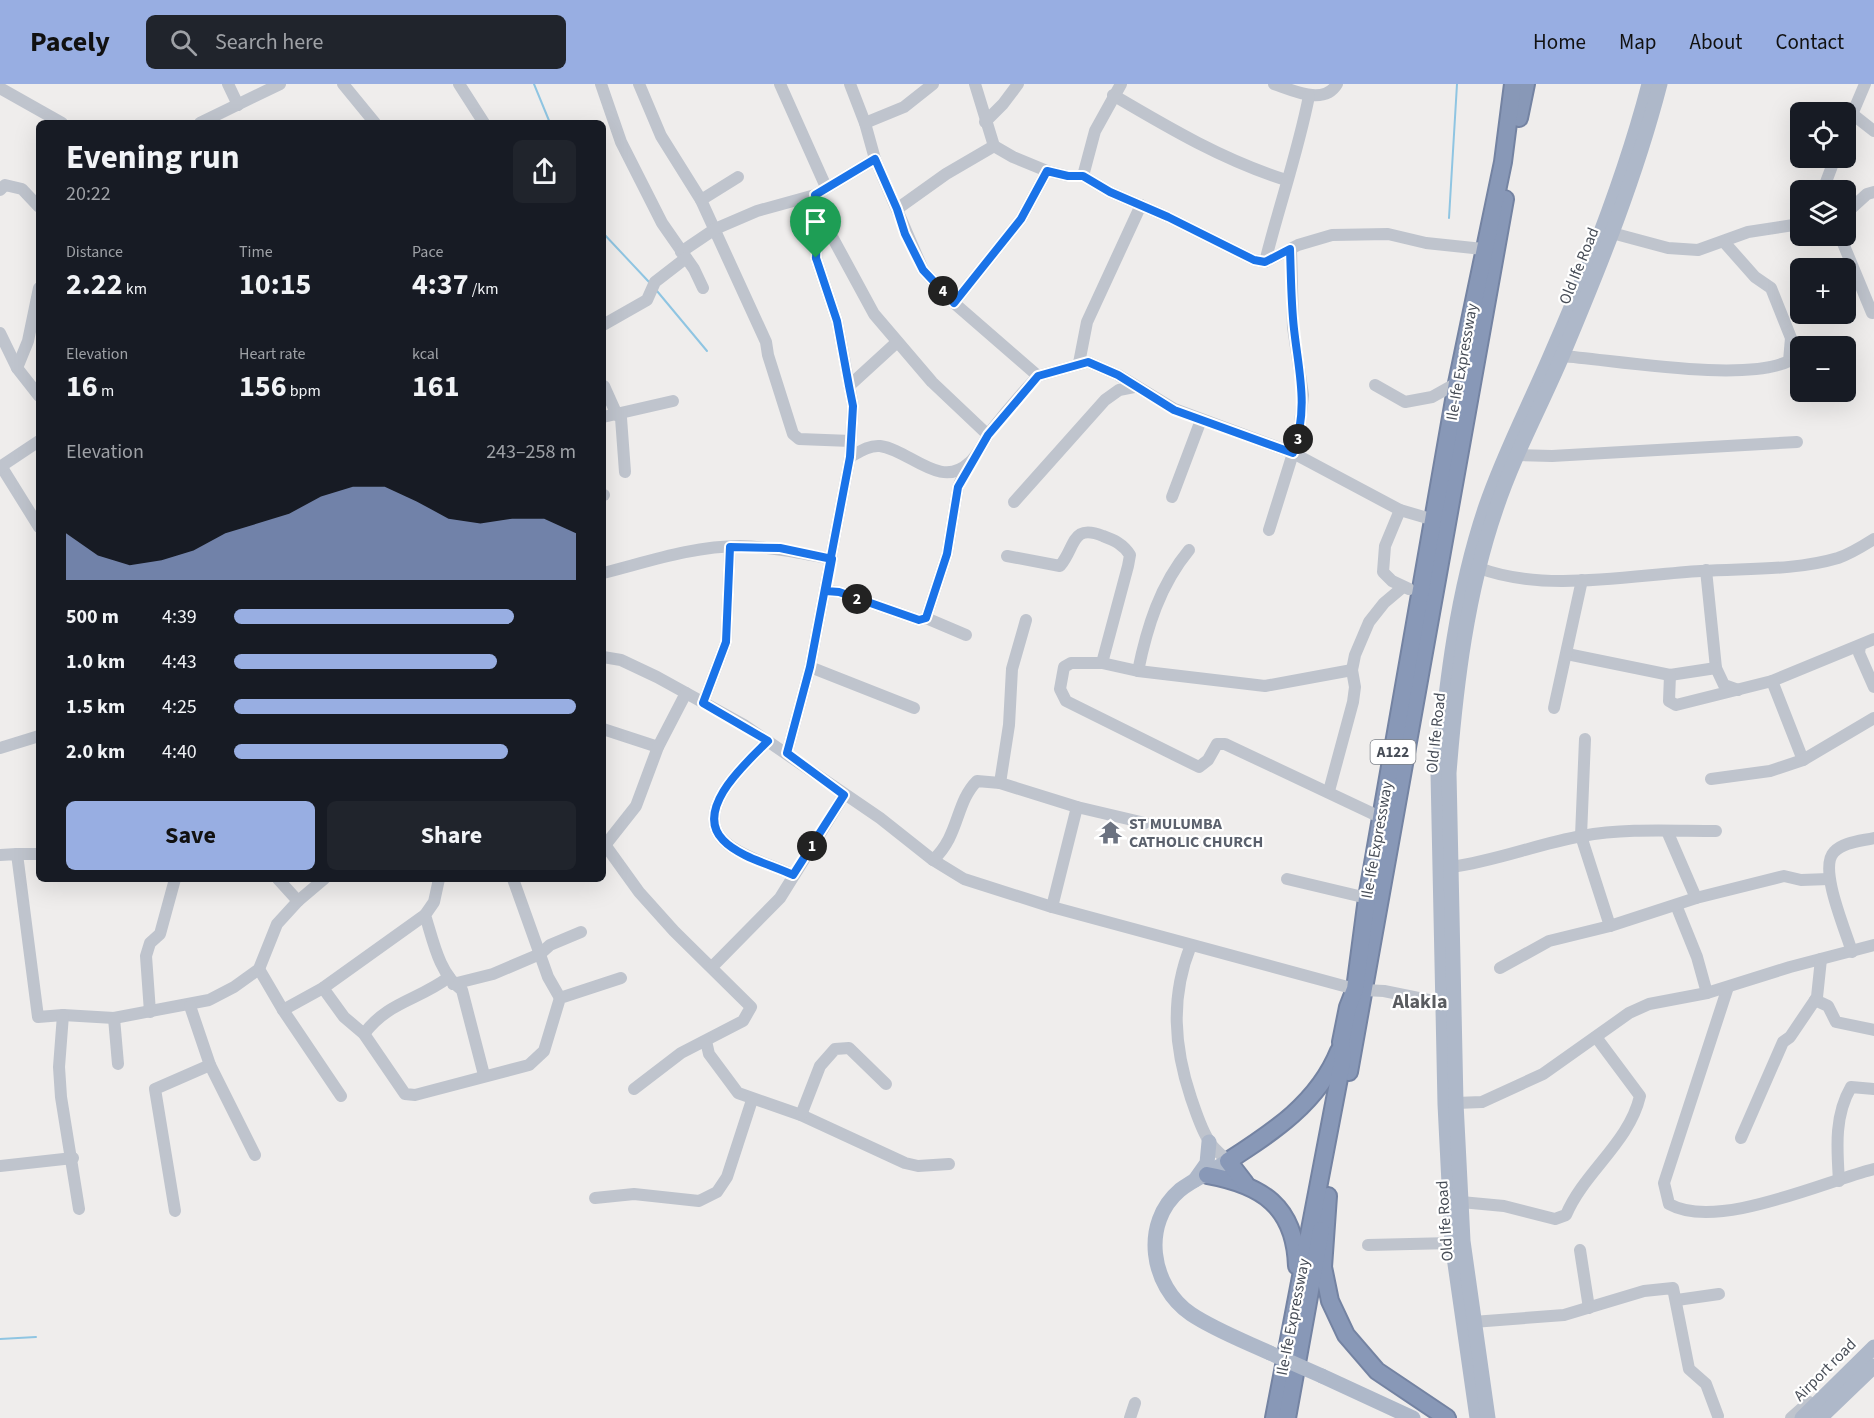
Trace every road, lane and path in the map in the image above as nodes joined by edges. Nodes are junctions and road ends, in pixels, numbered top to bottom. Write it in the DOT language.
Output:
graph roads {
  1 [pos="228,84"];
  2 [pos="280,84"];
  3 [pos="343,84"];
  4 [pos="459,84"];
  5 [pos="601,84"];
  6 [pos="639,84"];
  7 [pos="780,84"];
  8 [pos="850,84"];
  9 [pos="933,84"];
  10 [pos="975,84"];
  11 [pos="1018,84"];
  12 [pos="1121,84"];
  13 [pos="1274,84"];
  14 [pos="1336,84"];
  15 [pos="1513,84"];
  16 [pos="1526,84"];
  17 [pos="1649,84"];
  18 [pos="1660,84"];
  19 [pos="1865,84"];
  20 [pos="0,88"];
  21 [pos="1113,95"];
  22 [pos="1310,96"];
  23 [pos="1856,103"];
  24 [pos="238,105"];
  25 [pos="1856,117"];
  26 [pos="57,120"];
  27 [pos="206,120"];
  28 [pos="373,120"];
  29 [pos="482,120"];
  30 [pos="985,122"];
  31 [pos="865,123"];
  32 [pos="1874,130"];
  33 [pos="994,146"];
  34 [pos="875,159"];
  35 [pos="1047,171"];
  36 [pos="1083,176"];
  37 [pos="738,177"];
  38 [pos="1286,180"];
  39 [pos="826,186"];
  40 [pos="0,190"];
  41 [pos="1874,192"];
  42 [pos="815,195"];
  43 [pos="701,200"];
  44 [pos="36,204"];
  45 [pos="1856,204"];
  46 [pos="1141,205"];
  47 [pos="897,209"];
  48 [pos="823,220"];
  49 [pos="1790,226"];
  50 [pos="715,229"];
  51 [pos="1612,233"];
  52 [pos="1724,242"];
  53 [pos="1844,246"];
  54 [pos="1290,249"];
  55 [pos="1483,249"];
  56 [pos="684,255"];
  57 [pos="1265,262"];
  58 [pos="703,288"];
  59 [pos="1580,298"];
  60 [pos="36,302"];
  61 [pos="954,303"];
  62 [pos="1872,313"];
  63 [pos="606,323"];
  64 [pos="0,333"];
  65 [pos="896,343"];
  66 [pos="1562,356"];
  67 [pos="1079,363"];
  68 [pos="17,368"];
  69 [pos="1038,376"];
  70 [pos="1457,383"];
  71 [pos="1375,385"];
  72 [pos="849,386"];
  73 [pos="1134,387"];
  74 [pos="606,390"];
  75 [pos="36,392"];
  76 [pos="673,401"];
  77 [pos="617,415"];
  78 [pos="606,417"];
  79 [pos="1201,420"];
  80 [pos="988,435"];
  81 [pos="851,441"];
  82 [pos="1797,442"];
  83 [pos="36,443"];
  84 [pos="1293,453"];
  85 [pos="1517,455"];
  86 [pos="850,457"];
  87 [pos="969,463"];
  88 [pos="0,467"];
  89 [pos="625,472"];
  90 [pos="952,473"];
  91 [pos="958,487"];
  92 [pos="1172,496"];
  93 [pos="1014,502"];
  94 [pos="1400,510"];
  95 [pos="1434,520"];
  96 [pos="36,522"];
  97 [pos="1269,530"];
  98 [pos="1874,539"];
  99 [pos="730,547"];
  100 [pos="1189,549"];
  101 [pos="1007,556"];
  102 [pos="832,559"];
  103 [pos="1479,568"];
  104 [pos="1706,570"];
  105 [pos="606,572"];
  106 [pos="1582,580"];
  107 [pos="1403,587"];
  108 [pos="826,591"];
  109 [pos="1421,593"];
  110 [pos="926,618"];
  111 [pos="1026,620"];
  112 [pos="966,635"];
  113 [pos="1874,639"];
  114 [pos="1860,646"];
  115 [pos="1567,654"];
  116 [pos="606,658"];
  117 [pos="1102,663"];
  118 [pos="810,667"];
  119 [pos="1716,669"];
  120 [pos="1352,670"];
  121 [pos="1138,671"];
  122 [pos="1671,675"];
  123 [pos="1772,681"];
  124 [pos="1874,687"];
  125 [pos="1740,691"];
  126 [pos="686,693"];
  127 [pos="703,703"];
  128 [pos="914,708"];
  129 [pos="1554,708"];
  130 [pos="1874,718"];
  131 [pos="606,730"];
  132 [pos="36,737"];
  133 [pos="1585,739"];
  134 [pos="768,741"];
  135 [pos="658,747"];
  136 [pos="0,748"];
  137 [pos="787,753"];
  138 [pos="1803,760"];
  139 [pos="1711,779"];
  140 [pos="1000,783"];
  141 [pos="1329,791"];
  142 [pos="844,795"];
  143 [pos="1077,807"];
  144 [pos="1382,818"];
  145 [pos="1144,823"];
  146 [pos="1667,831"];
  147 [pos="1716,831"];
  148 [pos="1581,836"];
  149 [pos="1874,838"];
  150 [pos="606,841"];
  151 [pos="606,846"];
  152 [pos="18,854"];
  153 [pos="36,854"];
  154 [pos="0,855"];
  155 [pos="933,860"];
  156 [pos="1451,867"];
  157 [pos="793,875"];
  158 [pos="1287,879"];
  159 [pos="1829,879"];
  160 [pos="174,882"];
  161 [pos="281,882"];
  162 [pos="320,882"];
  163 [pos="438,882"];
  164 [pos="514,882"];
  165 [pos="1367,898"];
  166 [pos="1696,898"];
  167 [pos="298,901"];
  168 [pos="1676,905"];
  169 [pos="1052,908"];
  170 [pos="425,915"];
  171 [pos="1610,926"];
  172 [pos="581,932"];
  173 [pos="1169,939"];
  174 [pos="1191,945"];
  175 [pos="1873,949"];
  176 [pos="1852,952"];
  177 [pos="540,954"];
  178 [pos="1821,959"];
  179 [pos="712,967"];
  180 [pos="1181,968"];
  181 [pos="1500,968"];
  182 [pos="259,969"];
  183 [pos="1448,974"];
  184 [pos="621,978"];
  185 [pos="451,981"];
  186 [pos="1728,987"];
  187 [pos="323,988"];
  188 [pos="1360,990"];
  189 [pos="1707,993"];
  190 [pos="560,998"];
  191 [pos="1815,1000"];
  192 [pos="1443,1003"];
  193 [pos="190,1006"];
  194 [pos="283,1010"];
  195 [pos="150,1012"];
  196 [pos="63,1015"];
  197 [pos="114,1018"];
  198 [pos="1874,1030"];
  199 [pos="364,1034"];
  200 [pos="1596,1037"];
  201 [pos="706,1041"];
  202 [pos="1340,1048"];
  203 [pos="118,1064"];
  204 [pos="210,1065"];
  205 [pos="484,1075"];
  206 [pos="886,1084"];
  207 [pos="634,1089"];
  208 [pos="1874,1089"];
  209 [pos="341,1096"];
  210 [pos="752,1100"];
  211 [pos="1456,1103"];
  212 [pos="801,1115"];
  213 [pos="1741,1138"];
  214 [pos="1209,1142"];
  215 [pos="255,1155"];
  216 [pos="73,1158"];
  217 [pos="1228,1161"];
  218 [pos="949,1164"];
  219 [pos="0,1166"];
  220 [pos="1874,1168"];
  221 [pos="1200,1179"];
  222 [pos="1839,1181"];
  223 [pos="1245,1183"];
  224 [pos="1328,1196"];
  225 [pos="595,1198"];
  226 [pos="1461,1202"];
  227 [pos="79,1209"];
  228 [pos="175,1211"];
  229 [pos="1452,1243"];
  230 [pos="1368,1245"];
  231 [pos="1580,1250"];
  232 [pos="1719,1294"];
  233 [pos="1677,1300"];
  234 [pos="1589,1308"];
  235 [pos="1294,1309"];
  236 [pos="1473,1322"];
  237 [pos="1874,1345"];
  238 [pos="1874,1366"];
  239 [pos="1831,1398"];
  240 [pos="1135,1403"];
  241 [pos="1484,1414"];
  242 [pos="1718,1416"];
  243 [pos="1130,1418"];
  244 [pos="1274,1418"];
  245 [pos="1287,1418"];
  246 [pos="1413,1418"];
  247 [pos="1447,1418"];
  248 [pos="1462,1418"];
  249 [pos="1791,1418"];
  250 [pos="1802,1418"];
  251 [pos="1820,1418"];
  1 -- 24 [label="street"];
  2 -- 24 [label="street"];
  3 -- 28 [label="street"];
  4 -- 29 [label="street"];
  5 -- 56 [label="street"];
  6 -- 43 [label="street"];
  7 -- 39 [label="street"];
  8 -- 31 [label="street"];
  9 -- 31 [label="street"];
  10 -- 30 [label="street"];
  11 -- 30 [label="street"];
  12 -- 21 [label="street"];
  13 -- 22 [label="street"];
  14 -- 22 [label="street"];
  15 -- 55 [label="highway, Ile-Ife Expressway / A122"];
  16 -- 188 [label="highway, Ile-Ife Expressway / A122"];
  17 -- 59 [label="main road, Old Ife Road"];
  18 -- 51 [label="main road, Old Ife Road"];
  19 -- 23 [label="street"];
  20 -- 26 [label="street"];
  21 -- 36 [label="street"];
  21 -- 38 [label="street"];
  22 -- 38 [label="street"];
  24 -- 27 [label="street"];
  25 -- 32 [label="street"];
  30 -- 33 [label="street"];
  31 -- 34 [label="street"];
  33 -- 35 [label="street"];
  33 -- 47 [label="street"];
  34 -- 39 [label="street"];
  34 -- 47 [label="street"];
  35 -- 36 [label="street"];
  35 -- 61 [label="street"];
  36 -- 46 [label="street"];
  37 -- 43 [label="street"];
  38 -- 57 [label="street"];
  39 -- 42 [label="street"];
  40 -- 44 [label="street"];
  41 -- 45 [label="street"];
  42 -- 48 [label="street"];
  42 -- 50 [label="street"];
  43 -- 50 [label="street"];
  46 -- 57 [label="street"];
  46 -- 67 [label="street"];
  47 -- 61 [label="street"];
  48 -- 65 [label="street"];
  48 -- 72 [label="street"];
  49 -- 52 [label="street"];
  50 -- 56 [label="street"];
  50 -- 81 [label="street"];
  51 -- 52 [label="street"];
  51 -- 59 [label="main road, Old Ife Road"];
  52 -- 66 [label="street"];
  53 -- 62 [label="street"];
  54 -- 55 [label="street"];
  54 -- 57 [label="street"];
  54 -- 84 [label="street"];
  55 -- 70 [label="highway, Ile-Ife Expressway / A122"];
  56 -- 58 [label="street"];
  56 -- 63 [label="street"];
  59 -- 66 [label="main road, Old Ife Road"];
  59 -- 183 [label="main road, Old Ife Road"];
  60 -- 68 [label="street"];
  61 -- 69 [label="street"];
  64 -- 68 [label="street"];
  65 -- 72 [label="street"];
  65 -- 80 [label="street"];
  66 -- 85 [label="main road, Old Ife Road"];
  67 -- 69 [label="street"];
  67 -- 73 [label="street"];
  68 -- 75 [label="street"];
  69 -- 80 [label="street"];
  70 -- 71 [label="street"];
  70 -- 95 [label="highway, Ile-Ife Expressway / A122"];
  72 -- 81 [label="street"];
  73 -- 79 [label="street"];
  73 -- 93 [label="street"];
  74 -- 77 [label="street"];
  76 -- 77 [label="street"];
  77 -- 78 [label="street"];
  77 -- 89 [label="street"];
  79 -- 84 [label="street"];
  79 -- 92 [label="street"];
  80 -- 87 [label="street"];
  81 -- 86 [label="street"];
  82 -- 85 [label="street"];
  83 -- 88 [label="street"];
  84 -- 94 [label="street"];
  84 -- 97 [label="street"];
  85 -- 103 [label="main road, Old Ife Road"];
  86 -- 90 [label="street"];
  86 -- 102 [label="street"];
  87 -- 90 [label="street"];
  87 -- 91 [label="street"];
  88 -- 96 [label="street"];
  90 -- 91 [label="street"];
  91 -- 110 [label="street"];
  94 -- 95 [label="street"];
  94 -- 107 [label="street"];
  95 -- 109 [label="highway, Ile-Ife Expressway / A122"];
  98 -- 104 [label="street"];
  99 -- 102 [label="street"];
  99 -- 105 [label="street"];
  99 -- 127 [label="street"];
  100 -- 121 [label="street"];
  101 -- 117 [label="street"];
  102 -- 108 [label="street"];
  103 -- 106 [label="street"];
  103 -- 156 [label="main road, Old Ife Road"];
  104 -- 106 [label="street"];
  104 -- 119 [label="street"];
  106 -- 115 [label="street"];
  107 -- 109 [label="street"];
  107 -- 120 [label="street"];
  108 -- 110 [label="street"];
  108 -- 118 [label="street"];
  109 -- 144 [label="highway, Ile-Ife Expressway / A122"];
  110 -- 112 [label="street"];
  111 -- 140 [label="street"];
  113 -- 114 [label="street"];
  114 -- 123 [label="street"];
  114 -- 124 [label="street"];
  115 -- 122 [label="street"];
  115 -- 129 [label="street"];
  116 -- 126 [label="street"];
  117 -- 121 [label="street"];
  117 -- 141 [label="street"];
  118 -- 128 [label="street"];
  118 -- 137 [label="street"];
  119 -- 122 [label="street"];
  119 -- 125 [label="street"];
  120 -- 121 [label="street"];
  120 -- 141 [label="street"];
  122 -- 125 [label="street"];
  123 -- 125 [label="street"];
  123 -- 138 [label="street"];
  126 -- 127 [label="street"];
  126 -- 135 [label="street"];
  127 -- 134 [label="street"];
  130 -- 138 [label="street"];
  131 -- 135 [label="street"];
  132 -- 136 [label="street"];
  133 -- 148 [label="street"];
  134 -- 137 [label="street"];
  134 -- 157 [label="street"];
  135 -- 150 [label="street"];
  137 -- 142 [label="street"];
  138 -- 139 [label="street"];
  140 -- 143 [label="street"];
  140 -- 155 [label="street"];
  141 -- 144 [label="street"];
  142 -- 155 [label="street"];
  142 -- 157 [label="street"];
  143 -- 145 [label="street"];
  143 -- 169 [label="street"];
  144 -- 165 [label="highway, Ile-Ife Expressway / A122"];
  146 -- 147 [label="street"];
  146 -- 148 [label="street"];
  146 -- 166 [label="street"];
  148 -- 156 [label="street"];
  148 -- 171 [label="street"];
  149 -- 159 [label="street"];
  151 -- 179 [label="street"];
  152 -- 153 [label="street"];
  152 -- 154 [label="street"];
  152 -- 196 [label="street"];
  155 -- 169 [label="street"];
  156 -- 183 [label="main road, Old Ife Road"];
  157 -- 179 [label="street"];
  158 -- 165 [label="street"];
  159 -- 166 [label="street"];
  159 -- 176 [label="street"];
  160 -- 195 [label="street"];
  161 -- 167 [label="street"];
  162 -- 167 [label="street"];
  163 -- 170 [label="street"];
  164 -- 177 [label="street"];
  165 -- 188 [label="highway, Ile-Ife Expressway / A122"];
  166 -- 168 [label="street"];
  167 -- 182 [label="street"];
  168 -- 171 [label="street"];
  168 -- 189 [label="street"];
  169 -- 173 [label="street"];
  170 -- 185 [label="street"];
  170 -- 187 [label="street"];
  171 -- 181 [label="street"];
  172 -- 177 [label="street"];
  173 -- 174 [label="street"];
  173 -- 180 [label="street"];
  174 -- 180 [label="street"];
  174 -- 188 [label="street"];
  175 -- 176 [label="street"];
  176 -- 178 [label="street"];
  177 -- 185 [label="street"];
  177 -- 190 [label="street"];
  178 -- 186 [label="street"];
  178 -- 191 [label="street"];
  179 -- 201 [label="street"];
  180 -- 214 [label="street"];
  182 -- 193 [label="street"];
  182 -- 194 [label="street"];
  183 -- 192 [label="main road, Old Ife Road"];
  183 -- 211 [label="main road, Old Ife Road"];
  184 -- 190 [label="street"];
  185 -- 199 [label="street"];
  185 -- 205 [label="street"];
  186 -- 189 [label="street"];
  186 -- 222 [label="street"];
  187 -- 194 [label="street"];
  187 -- 199 [label="street"];
  188 -- 192 [label="street"];
  188 -- 202 [label="highway, Ile-Ife Expressway / A122"];
  188 -- 224 [label="highway, Ile-Ife Expressway / A122"];
  189 -- 200 [label="street"];
  190 -- 205 [label="street"];
  191 -- 198 [label="street"];
  191 -- 213 [label="street"];
  192 -- 229 [label="main road, Old Ife Road"];
  193 -- 195 [label="street"];
  193 -- 204 [label="street"];
  194 -- 209 [label="street"];
  195 -- 197 [label="street"];
  196 -- 197 [label="street"];
  196 -- 216 [label="street"];
  197 -- 203 [label="street"];
  199 -- 205 [label="street"];
  200 -- 211 [label="street"];
  200 -- 226 [label="street"];
  201 -- 207 [label="street"];
  201 -- 210 [label="street"];
  202 -- 217 [label="highway"];
  202 -- 235 [label="highway, Ile-Ife Expressway / A122"];
  204 -- 215 [label="street"];
  204 -- 228 [label="street"];
  206 -- 212 [label="street"];
  208 -- 222 [label="street"];
  210 -- 212 [label="street"];
  210 -- 225 [label="street"];
  211 -- 226 [label="main road, Old Ife Road"];
  212 -- 218 [label="street"];
  214 -- 217 [label="street"];
  214 -- 221 [label="main road"];
  216 -- 219 [label="street"];
  216 -- 227 [label="street"];
  217 -- 221 [label="main road"];
  217 -- 223 [label="highway"];
  220 -- 222 [label="street"];
  221 -- 223 [label="highway"];
  221 -- 246 [label="main road, bridge"];
  223 -- 235 [label="highway"];
  224 -- 245 [label="highway, Ile-Ife Expressway / A122"];
  224 -- 247 [label="highway"];
  226 -- 236 [label="main road, Old Ife Road"];
  229 -- 230 [label="street"];
  229 -- 241 [label="main road, Old Ife Road"];
  231 -- 234 [label="street"];
  232 -- 233 [label="street"];
  233 -- 234 [label="street"];
  233 -- 242 [label="street"];
  234 -- 236 [label="street"];
  235 -- 244 [label="highway, Ile-Ife Expressway / A122"];
  236 -- 241 [label="main road, Old Ife Road"];
  237 -- 239 [label="main road, Airport road"];
  237 -- 249 [label="street"];
  238 -- 239 [label="main road, Airport road"];
  239 -- 250 [label="main road, Airport road"];
  239 -- 251 [label="main road, Airport road"];
  240 -- 243 [label="street"];
  241 -- 248 [label="main road"];
}
